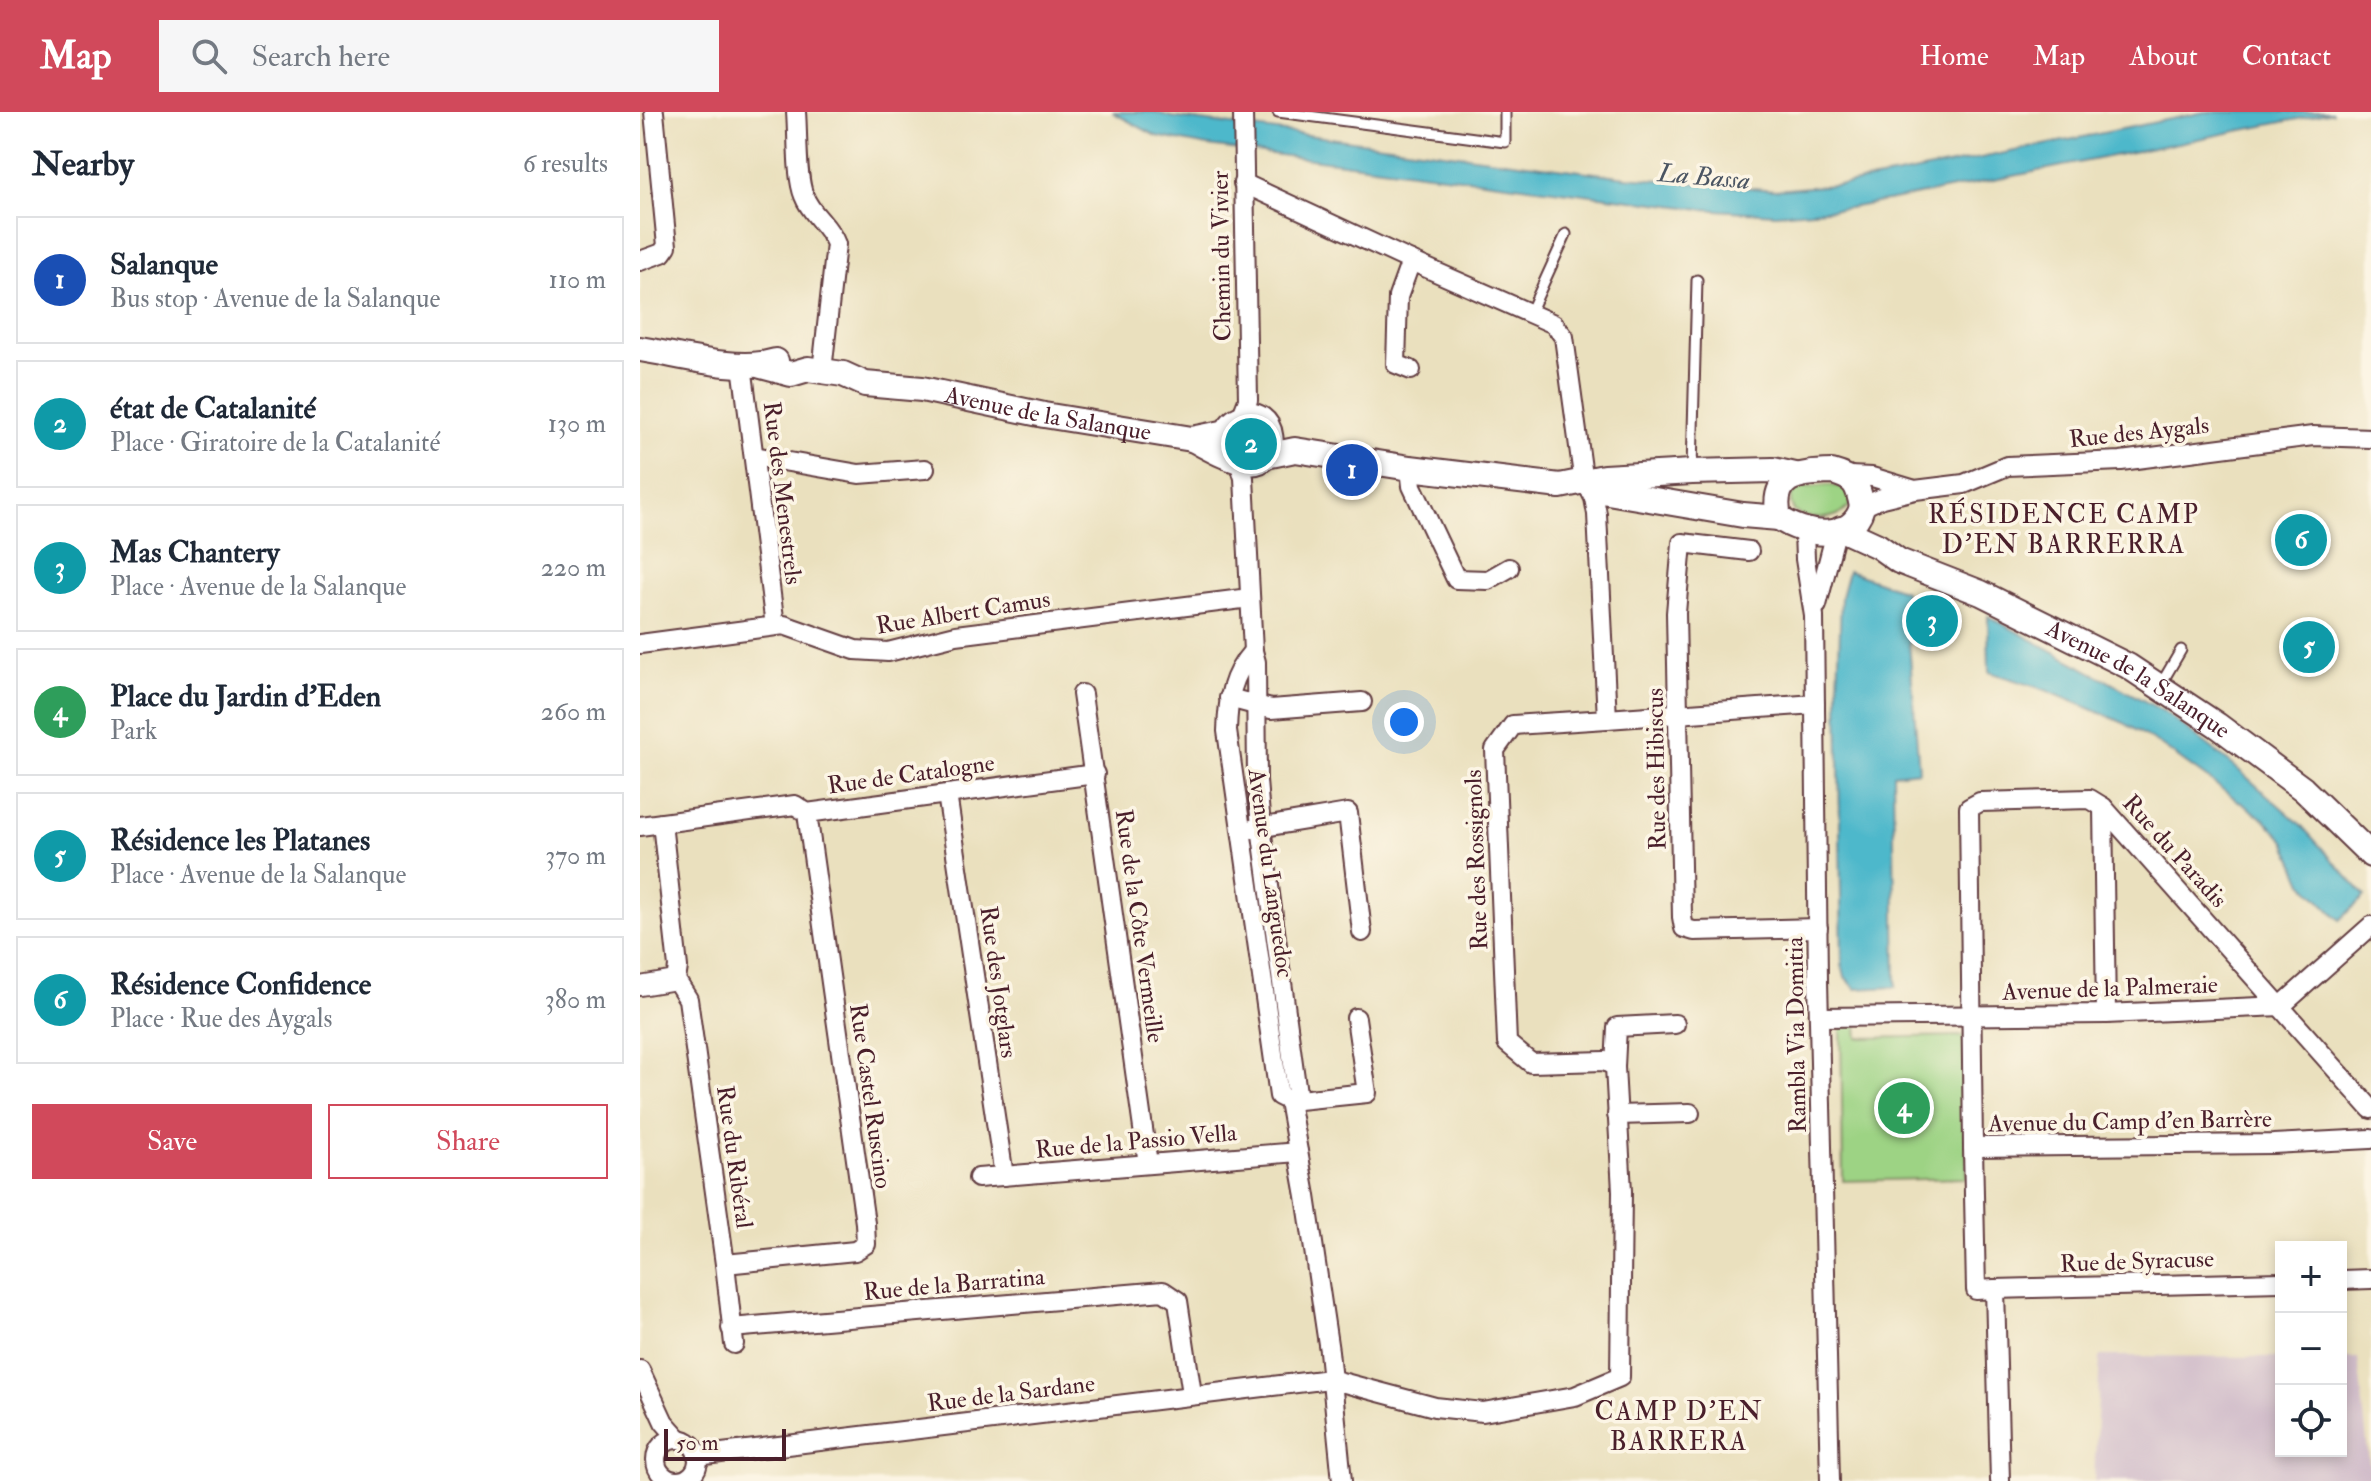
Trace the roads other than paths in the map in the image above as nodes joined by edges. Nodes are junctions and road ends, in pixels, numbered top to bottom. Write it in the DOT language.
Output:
graph roads {
  1 [pos="654,112"];
  2 [pos="796,112"];
  3 [pos="1278,112"];
  4 [pos="1505,112"];
  5 [pos="1242,117"];
  6 [pos="1243,183"];
  7 [pos="1566,234"];
  8 [pos="640,261"];
  9 [pos="1411,261"];
  10 [pos="1697,280"];
  11 [pos="1530,313"];
  12 [pos="640,349"];
  13 [pos="752,366"];
  14 [pos="1411,370"];
  15 [pos="824,371"];
  16 [pos="2371,438"];
  17 [pos="1248,442"];
  18 [pos="754,456"];
  19 [pos="1410,468"];
  20 [pos="925,469"];
  21 [pos="1692,472"];
  22 [pos="1795,475"];
  23 [pos="1849,476"];
  24 [pos="1585,483"];
  25 [pos="1915,490"];
  26 [pos="1692,504"];
  27 [pos="1779,518"];
  28 [pos="1849,521"];
  29 [pos="1804,531"];
  30 [pos="1749,551"];
  31 [pos="1509,568"];
  32 [pos="1250,598"];
  33 [pos="1814,616"];
  34 [pos="775,626"];
  35 [pos="640,644"];
  36 [pos="2181,650"];
  37 [pos="1253,651"];
  38 [pos="2159,687"];
  39 [pos="1082,694"];
  40 [pos="1229,698"];
  41 [pos="1362,702"];
  42 [pos="1815,704"];
  43 [pos="1257,705"];
  44 [pos="1678,714"];
  45 [pos="1607,719"];
  46 [pos="1095,774"];
  47 [pos="947,794"];
  48 [pos="2103,807"];
  49 [pos="807,813"];
  50 [pos="662,823"];
  51 [pos="640,826"];
  52 [pos="1261,827"];
  53 [pos="1241,830"];
  54 [pos="2371,855"];
  55 [pos="2371,926"];
  56 [pos="1818,928"];
  57 [pos="1362,932"];
  58 [pos="676,980"];
  59 [pos="640,986"];
  60 [pos="2281,1006"];
  61 [pos="2106,1014"];
  62 [pos="1971,1015"];
  63 [pos="1820,1017"];
  64 [pos="1356,1018"];
  65 [pos="1675,1024"];
  66 [pos="1615,1067"];
  67 [pos="1289,1101"];
  68 [pos="2371,1109"];
  69 [pos="1690,1113"];
  70 [pos="1617,1115"];
  71 [pos="2371,1139"];
  72 [pos="1973,1147"];
  73 [pos="1298,1152"];
  74 [pos="1148,1164"];
  75 [pos="1004,1176"];
  76 [pos="978,1178"];
  77 [pos="725,1264"];
  78 [pos="2371,1279"];
  79 [pos="2347,1280"];
  80 [pos="2275,1282"];
  81 [pos="1995,1289"];
  82 [pos="732,1336"];
  83 [pos="640,1370"];
  84 [pos="1330,1379"];
  85 [pos="640,1386"];
  86 [pos="1192,1394"];
  87 [pos="659,1452"];
  88 [pos="688,1474"];
  89 [pos="1342,1481"];
  90 [pos="1830,1481"];
  91 [pos="2000,1481"];
  1 -- 8 [label="street"];
  2 -- 15 [label="street"];
  3 -- 4 [label="lane"];
  5 -- 6 [label="street, Chemin du Vivier"];
  6 -- 9 [label="street"];
  6 -- 17 [label="street, Chemin du Vivier"];
  7 -- 11 [label="lane"];
  9 -- 11 [label="street"];
  9 -- 14 [label="street"];
  10 -- 21 [label="lane"];
  11 -- 24 [label="street"];
  12 -- 13 [label="street, Avenue de la Salanque"];
  13 -- 15 [label="street, Avenue de la Salanque"];
  13 -- 18 [label="street, Rue des Menestrels"];
  15 -- 17 [label="street, Avenue de la Salanque"];
  16 -- 25 [label="street, Rue des Aygals"];
  17 -- 19 [label="street"];
  17 -- 32 [label="street, Avenue du Languedoc"];
  18 -- 20 [label="street"];
  18 -- 34 [label="street, Rue des Menestrels"];
  19 -- 24 [label="street"];
  19 -- 31 [label="street"];
  21 -- 22 [label="street"];
  21 -- 24 [label="street"];
  21 -- 26 [label="street"];
  22 -- 23 [label="street"];
  22 -- 27 [label="street"];
  23 -- 25 [label="street, Rue des Aygals"];
  23 -- 28 [label="street"];
  24 -- 26 [label="street"];
  24 -- 45 [label="street"];
  25 -- 28 [label="street, Rue des Aygals"];
  26 -- 27 [label="street"];
  27 -- 29 [label="street"];
  28 -- 29 [label="street"];
  28 -- 33 [label="street, Rambla Via Domitia"];
  28 -- 38 [label="street, Avenue de la Salanque"];
  29 -- 33 [label="street, Rambla Via Domitia"];
  30 -- 44 [label="street, Rue des Hibiscus"];
  32 -- 34 [label="street, Rue Albert Camus"];
  32 -- 37 [label="street, Avenue du Languedoc"];
  33 -- 42 [label="street, Rambla Via Domitia"];
  34 -- 35 [label="street, Rue Albert Camus"];
  36 -- 38 [label="lane"];
  37 -- 40 [label="street, Avenue du Languedoc"];
  37 -- 43 [label="street, Avenue du Languedoc"];
  38 -- 54 [label="street, Avenue de la Salanque"];
  39 -- 46 [label="street, Rue de la Côte Vermeille"];
  40 -- 43 [label="street"];
  40 -- 53 [label="street, Avenue du Languedoc"];
  41 -- 43 [label="street"];
  42 -- 44 [label="street"];
  42 -- 56 [label="street, Rambla Via Domitia"];
  43 -- 52 [label="street, Avenue du Languedoc"];
  44 -- 45 [label="street"];
  44 -- 56 [label="street, Rue des Hibiscus"];
  45 -- 66 [label="street, Rue des Rossignols"];
  46 -- 47 [label="street, Rue de Catalogne"];
  46 -- 74 [label="street, Rue de la Côte Vermeille"];
  47 -- 49 [label="street, Rue de Catalogne"];
  47 -- 75 [label="street, Rue des Jotglars"];
  48 -- 60 [label="street, Rue du Paradis"];
  48 -- 61 [label="street"];
  48 -- 62 [label="street, Rue du Paradis"];
  49 -- 50 [label="street, Rue de Catalogne"];
  49 -- 77 [label="street, Rue Castel Ruscino"];
  50 -- 51 [label="street, Rue de Catalogne"];
  50 -- 58 [label="street, Rue du Ribéral"];
  52 -- 53 [label="street"];
  52 -- 57 [label="street"];
  52 -- 67 [label="street, Avenue du Languedoc"];
  53 -- 67 [label="street, Avenue du Languedoc"];
  55 -- 60 [label="street"];
  56 -- 63 [label="street, Rambla Via Domitia"];
  58 -- 59 [label="street"];
  58 -- 77 [label="street, Rue du Ribéral"];
  60 -- 61 [label="street, Avenue de la Palmeraie"];
  60 -- 68 [label="street, Rue du Paradis"];
  61 -- 62 [label="street, Avenue de la Palmeraie"];
  62 -- 63 [label="street, Avenue de la Palmeraie"];
  62 -- 72 [label="street, Avenue du Camp d'en Barrère"];
  63 -- 90 [label="street, Rambla Via Domitia"];
  64 -- 67 [label="street"];
  65 -- 66 [label="street"];
  66 -- 70 [label="street"];
  67 -- 73 [label="street, Avenue du Languedoc"];
  69 -- 70 [label="street"];
  70 -- 84 [label="street"];
  71 -- 72 [label="street, Avenue du Camp d'en Barrère"];
  72 -- 81 [label="street"];
  73 -- 74 [label="street, Rue de la Passio Vella"];
  73 -- 84 [label="street, Avenue du Languedoc"];
  74 -- 75 [label="street, Rue de la Passio Vella"];
  75 -- 76 [label="street, Rue de la Passio Vella"];
  77 -- 82 [label="street, Rue du Ribéral"];
  78 -- 79 [label="street"];
  80 -- 81 [label="street, Rue de Syracuse"];
  81 -- 91 [label="street"];
  82 -- 86 [label="street, Rue de la Barratina"];
  83 -- 87 [label="street"];
  84 -- 86 [label="street, Rue de la Sardane"];
  84 -- 89 [label="street, Avenue du Languedoc"];
  85 -- 87 [label="street"];
  86 -- 88 [label="street, Rue de la Sardane"];
  87 -- 88 [label="street"];
  87 -- 88 [label="street"];
}
